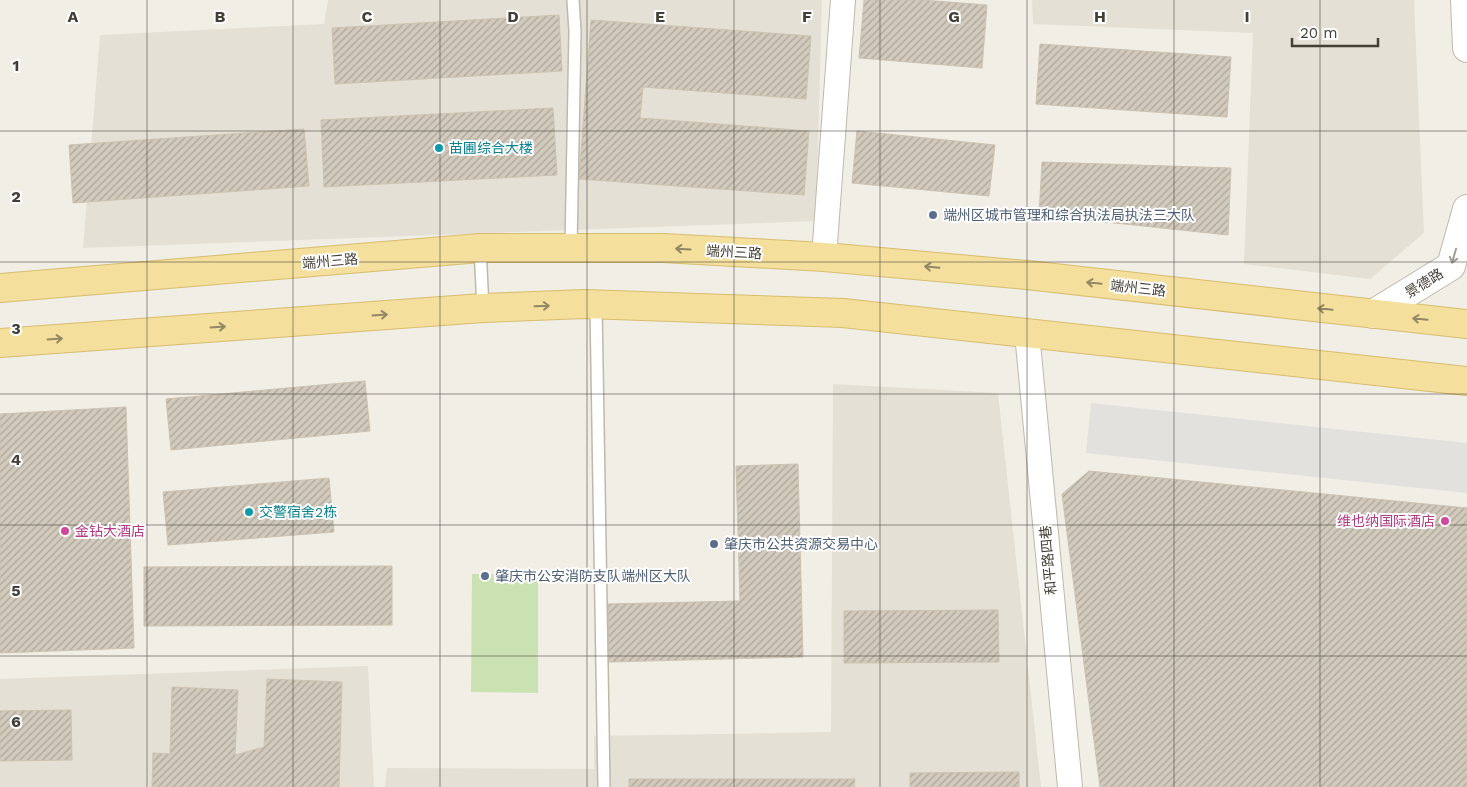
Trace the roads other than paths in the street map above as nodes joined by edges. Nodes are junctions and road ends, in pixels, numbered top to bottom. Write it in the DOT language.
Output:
graph roads {
  1 [pos="573,0"];
  2 [pos="843,0"];
  3 [pos="1465,0"];
  4 [pos="1467,48"];
  5 [pos="1467,209"];
  6 [pos="480,248"];
  7 [pos="571,248"];
  8 [pos="824,257"];
  9 [pos="0,288"];
  10 [pos="596,305"];
  11 [pos="483,308"];
  12 [pos="1373,314"];
  13 [pos="1467,324"];
  14 [pos="1027,333"];
  15 [pos="2,343"];
  16 [pos="1467,381"];
  17 [pos="604,787"];
  18 [pos="1070,787"];
  1 -- 7 [label="lane"];
  2 -- 8 [label="street"];
  3 -- 4 [label="street"];
  5 -- 12 [label="street, 景德路, one-way"];
  6 -- 7 [label="main road, 端州三路"];
  6 -- 9 [label="main road, 端州三路"];
  6 -- 11 [label="lane"];
  8 -- 7 [label="main road, 端州三路, one-way"];
  12 -- 8 [label="main road, 端州三路, one-way"];
  11 -- 10 [label="main road, one-way"];
  10 -- 14 [label="main road"];
  10 -- 17 [label="lane"];
  15 -- 11 [label="main road, one-way"];
  13 -- 12 [label="main road, 端州三路, one-way"];
  14 -- 16 [label="main road"];
  14 -- 18 [label="street, 和平路四巷"];
}
